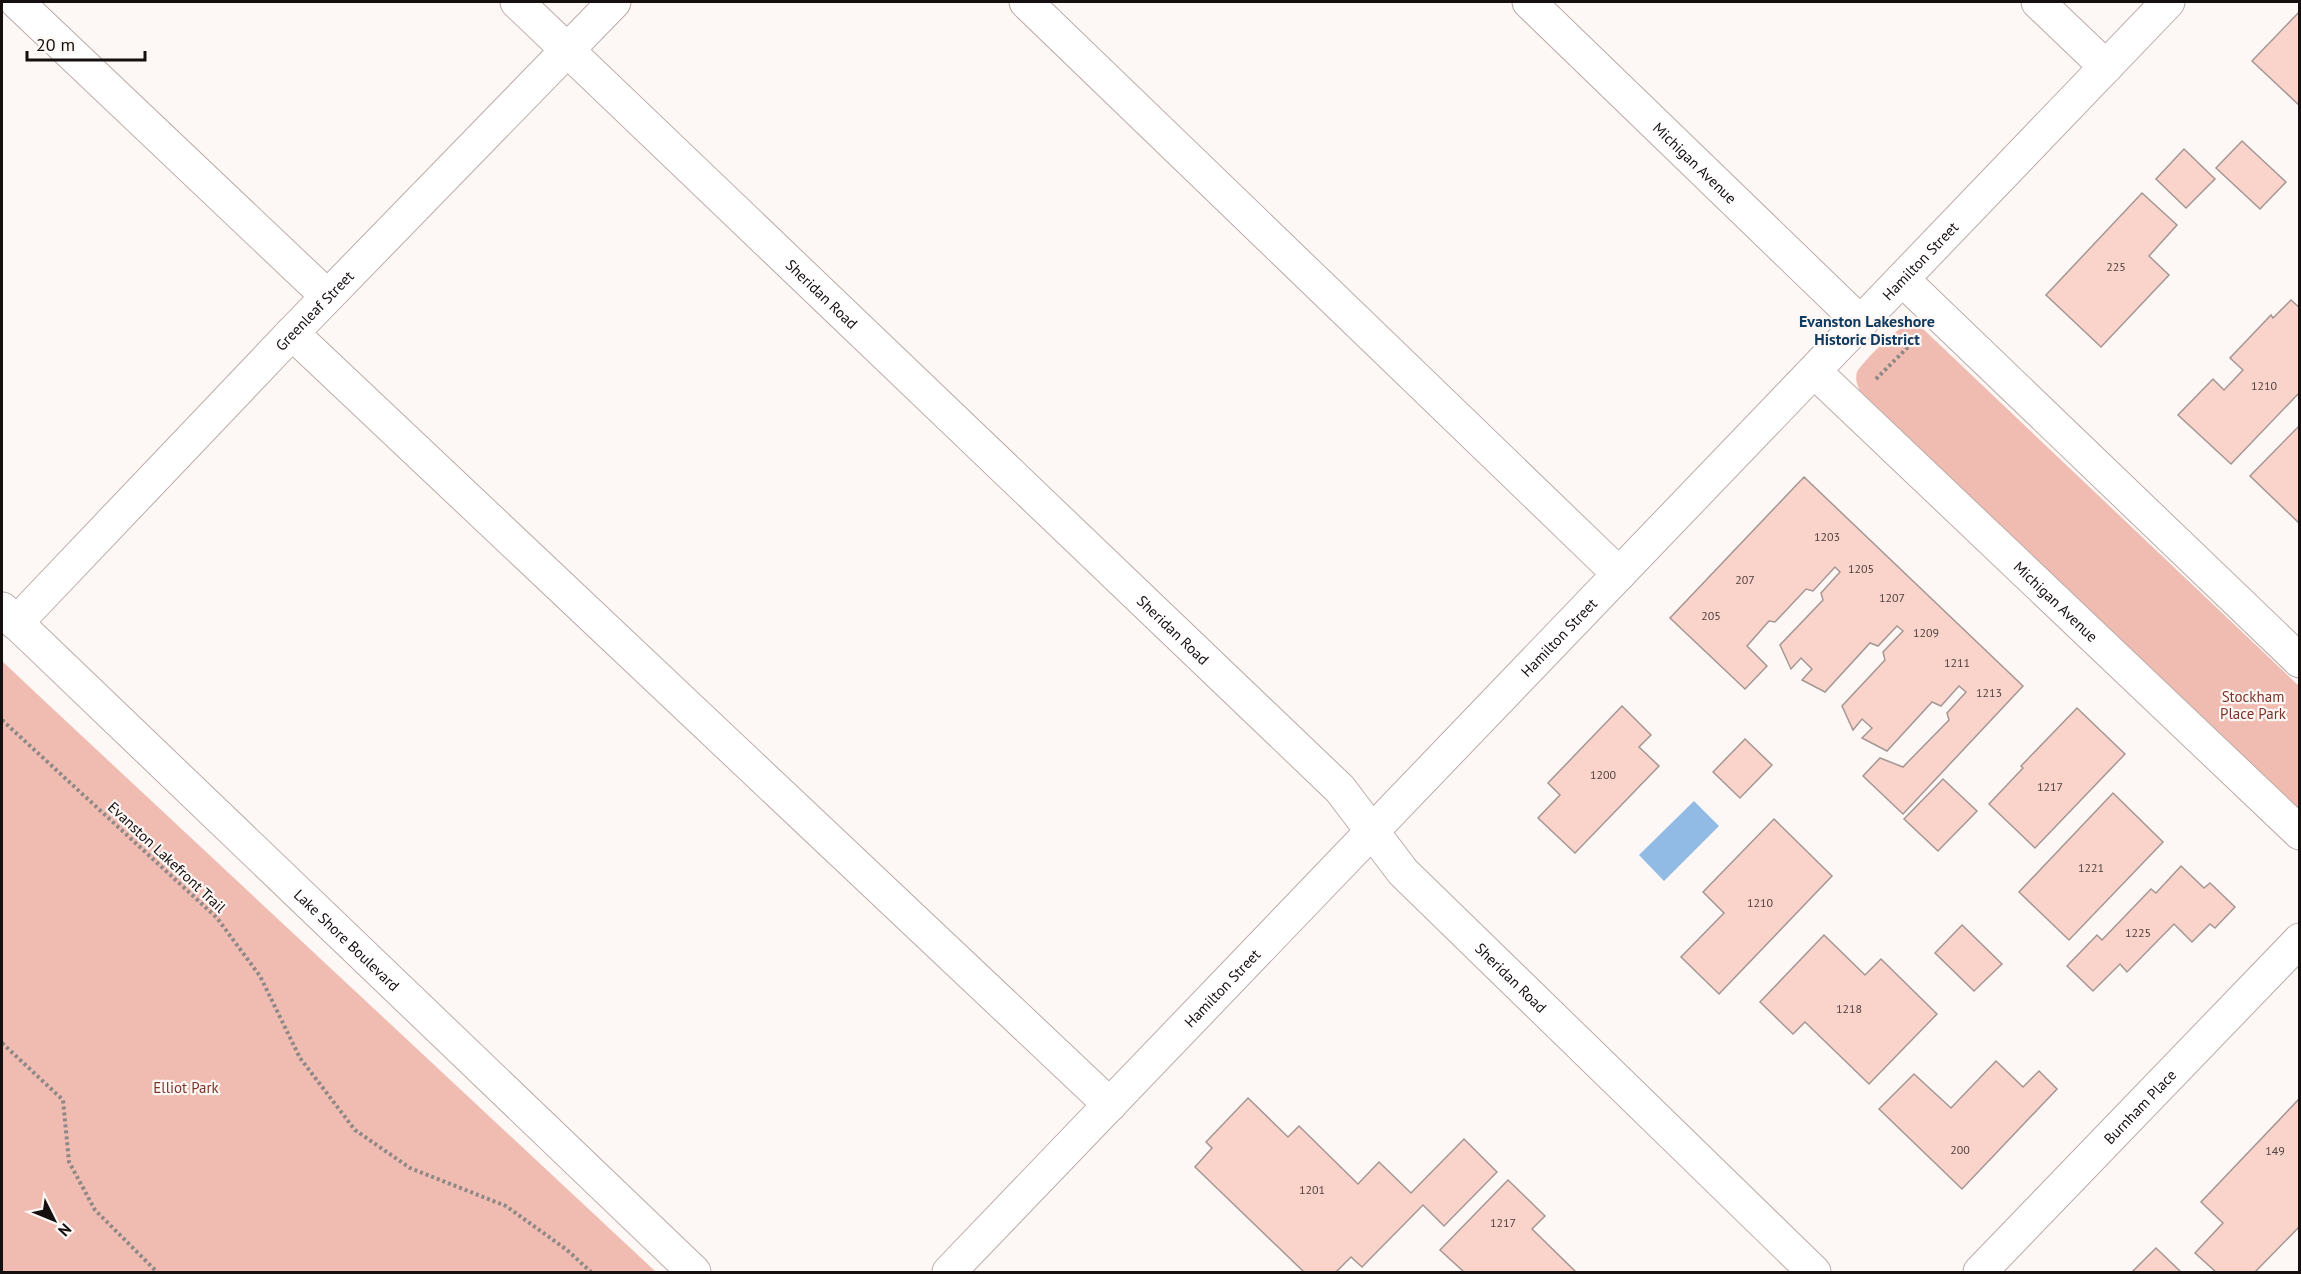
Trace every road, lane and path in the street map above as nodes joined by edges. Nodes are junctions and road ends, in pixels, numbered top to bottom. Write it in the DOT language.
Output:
graph roads {
  1 [pos="17,2"];
  2 [pos="517,2"];
  3 [pos="614,2"];
  4 [pos="1026,2"];
  5 [pos="1529,2"];
  6 [pos="2038,2"];
  7 [pos="2168,2"];
  8 [pos="568,50"];
  9 [pos="2106,67"];
  10 [pos="1902,279"];
  11 [pos="327,296"];
  12 [pos="1861,323"];
  13 [pos="292,333"];
  14 [pos="1920,335"];
  15 [pos="1814,371"];
  16 [pos="1873,383"];
  17 [pos="1619,574"];
  18 [pos="9,616"];
  19 [pos="2300,661"];
  20 [pos="2,720"];
  21 [pos="1372,832"];
  22 [pos="2300,833"];
  23 [pos="2300,940"];
  24 [pos="2,1043"];
  25 [pos="1110,1105"];
  26 [pos="157,1272"];
  27 [pos="591,1272"];
  28 [pos="694,1272"];
  29 [pos="950,1272"];
  30 [pos="1814,1272"];
  31 [pos="1980,1272"];
  1 -- 11 [label="street"];
  2 -- 8 [label="street, Sheridan Road"];
  3 -- 8 [label="street, Greenleaf Street"];
  4 -- 17 [label="street"];
  5 -- 12 [label="street, Michigan Avenue"];
  6 -- 9 [label="street"];
  7 -- 9 [label="street, Hamilton Street"];
  8 -- 11 [label="street, Greenleaf Street"];
  8 -- 21 [label="street, Sheridan Road"];
  9 -- 10 [label="street, Hamilton Street"];
  10 -- 12 [label="street, Hamilton Street"];
  10 -- 19 [label="street"];
  11 -- 13 [label="street, Greenleaf Street"];
  12 -- 15 [label="street, Hamilton Street"];
  13 -- 18 [label="street, Greenleaf Street"];
  13 -- 25 [label="street"];
  14 -- 16 [label="path"];
  15 -- 17 [label="street, Hamilton Street"];
  15 -- 22 [label="street, Michigan Avenue"];
  17 -- 21 [label="street, Hamilton Street"];
  18 -- 28 [label="street, Lake Shore Boulevard"];
  20 -- 27 [label="path, Evanston Lakefront Trail"];
  21 -- 25 [label="street, Hamilton Street"];
  21 -- 30 [label="street, Sheridan Road"];
  23 -- 31 [label="street, Burnham Place"];
  24 -- 26 [label="path"];
  25 -- 29 [label="street, Hamilton Street"];
}
